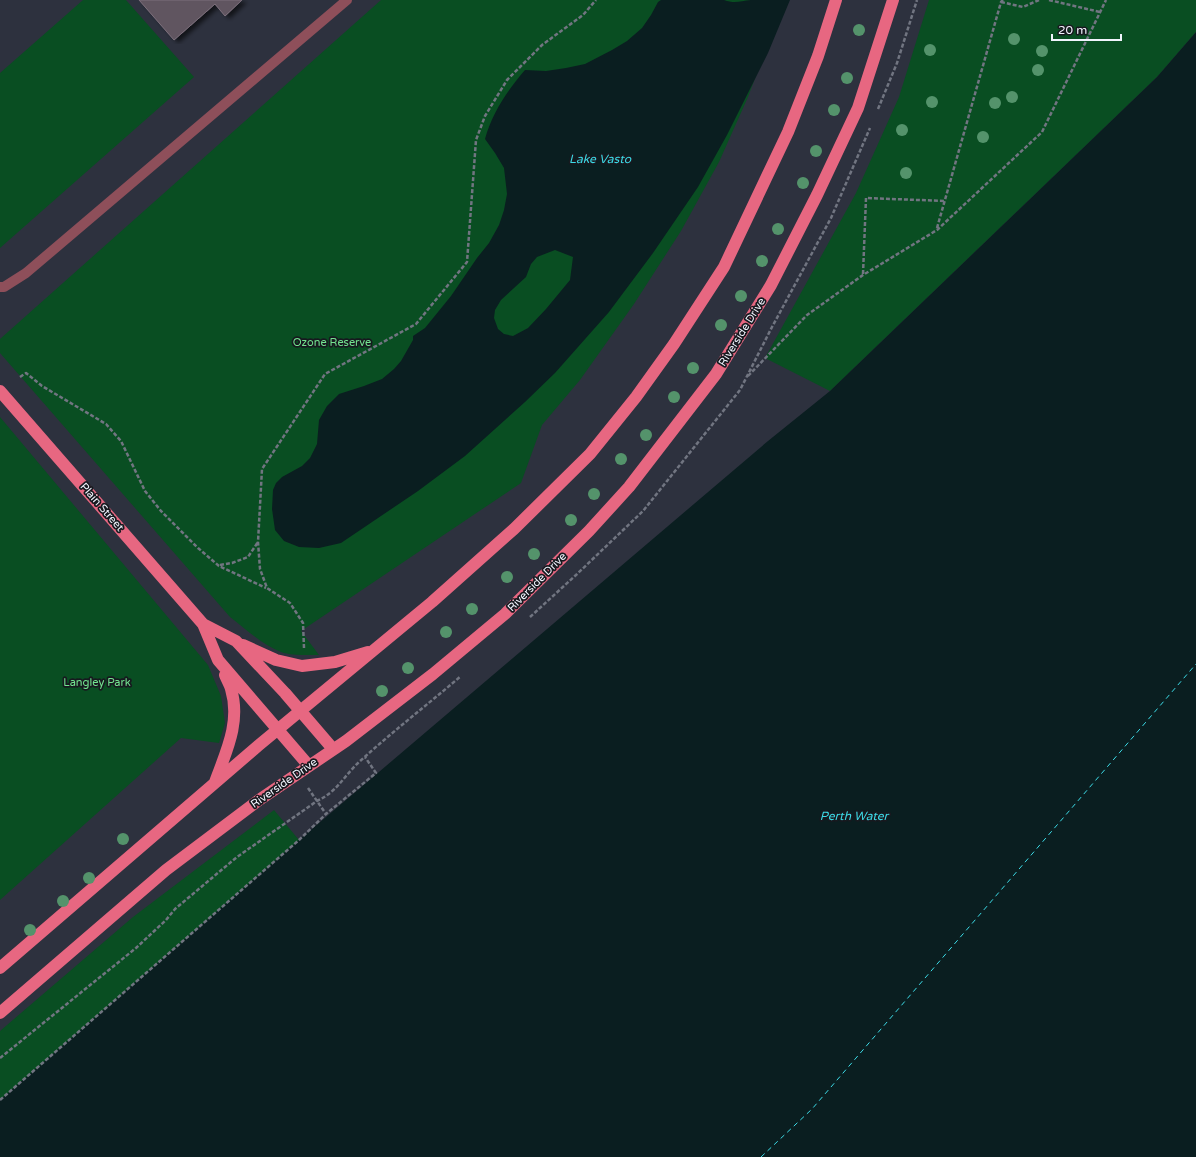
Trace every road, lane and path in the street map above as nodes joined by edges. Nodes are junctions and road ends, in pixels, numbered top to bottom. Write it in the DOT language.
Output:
graph roads {
  1 [pos="347,0"];
  2 [pos="596,0"];
  3 [pos="836,0"];
  4 [pos="893,0"];
  5 [pos="1039,0"];
  6 [pos="1049,0"];
  7 [pos="1106,0"];
  8 [pos="1002,1"];
  9 [pos="1100,12"];
  10 [pos="945,201"];
  11 [pos="937,230"];
  12 [pos="863,275"];
  13 [pos="0,287"];
  14 [pos="20,377"];
  15 [pos="747,378"];
  16 [pos="0,391"];
  17 [pos="258,542"];
  18 [pos="219,566"];
  19 [pos="267,588"];
  20 [pos="203,624"];
  21 [pos="236,642"];
  22 [pos="374,650"];
  23 [pos="304,653"];
  24 [pos="218,660"];
  25 [pos="300,712"];
  26 [pos="278,730"];
  27 [pos="333,749"];
  28 [pos="365,757"];
  29 [pos="308,766"];
  30 [pos="215,783"];
  31 [pos="317,801"];
  32 [pos="326,814"];
  33 [pos="0,968"];
  34 [pos="0,1013"];
  35 [pos="0,1100"];
  1 -- 13 [label="lane"];
  2 -- 17 [label="path"];
  3 -- 22 [label="main road"];
  4 -- 27 [label="main road, Riverside Drive"];
  5 -- 8 [label="path"];
  6 -- 9 [label="path"];
  7 -- 9 [label="path"];
  8 -- 10 [label="path"];
  9 -- 11 [label="path"];
  10 -- 11 [label="path"];
  10 -- 12 [label="path"];
  11 -- 12 [label="path"];
  12 -- 15 [label="path"];
  14 -- 18 [label="path"];
  16 -- 20 [label="main road, Plain Street"];
  17 -- 18 [label="path"];
  17 -- 19 [label="path"];
  18 -- 19 [label="path"];
  19 -- 23 [label="path"];
  20 -- 21 [label="main road, Plain Street"];
  20 -- 24 [label="main road, Plain Street"];
  21 -- 22 [label="main road"];
  21 -- 25 [label="main road, Plain Street"];
  22 -- 25 [label="main road"];
  24 -- 26 [label="main road, Plain Street"];
  24 -- 30 [label="main road"];
  25 -- 26 [label="main road"];
  25 -- 27 [label="main road, Plain Street"];
  26 -- 29 [label="main road, Plain Street"];
  26 -- 30 [label="main road"];
  27 -- 29 [label="main road, Riverside Drive"];
  28 -- 32 [label="path"];
  29 -- 34 [label="main road, Riverside Drive"];
  30 -- 33 [label="main road"];
  31 -- 32 [label="path"];
  32 -- 35 [label="path"];
}
